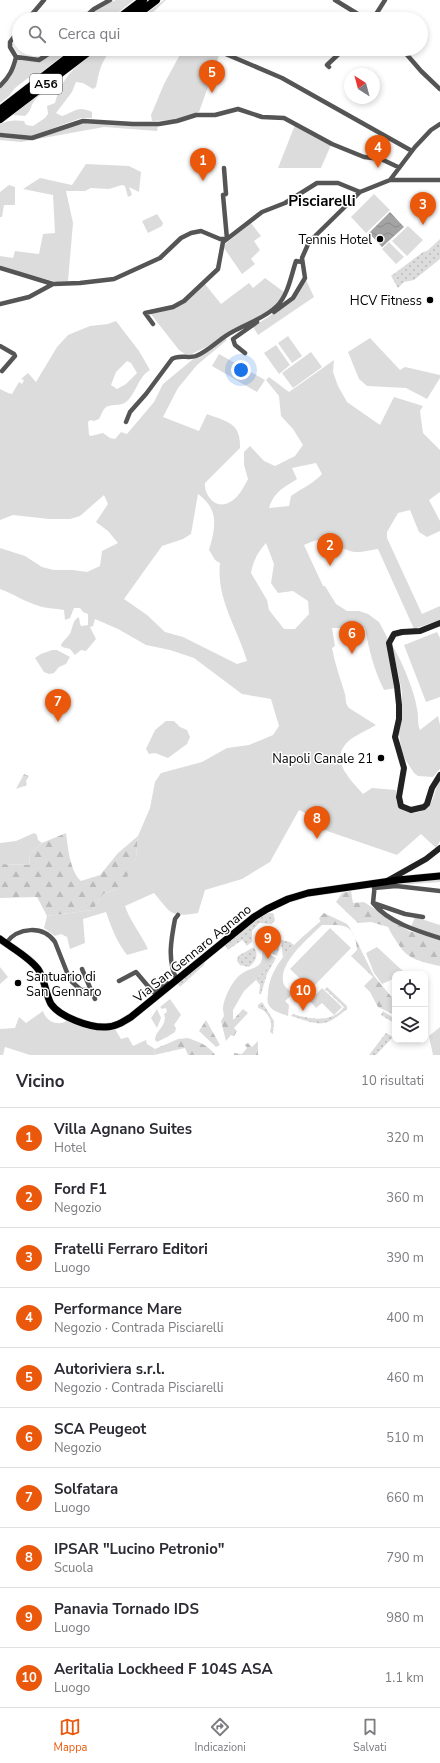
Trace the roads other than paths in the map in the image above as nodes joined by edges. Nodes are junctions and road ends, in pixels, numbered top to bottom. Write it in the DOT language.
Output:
graph roads {
  1 [pos="44,0"];
  2 [pos="110,0"];
  3 [pos="143,0"];
  4 [pos="156,0"];
  5 [pos="335,0"];
  6 [pos="385,0"];
  7 [pos="34,12"];
  8 [pos="91,12"];
  9 [pos="127,12"];
  10 [pos="140,12"];
  11 [pos="355,12"];
  12 [pos="378,12"];
  13 [pos="12,39"];
  14 [pos="12,50"];
  15 [pos="45,56"];
  16 [pos="70,56"];
  17 [pos="83,56"];
  18 [pos="230,56"];
  19 [pos="337,56"];
  20 [pos="408,56"];
  21 [pos="16,57"];
  22 [pos="329,67"];
  23 [pos="0,86"];
  24 [pos="440,89"];
  25 [pos="0,110"];
  26 [pos="0,119"];
  27 [pos="440,124"];
  28 [pos="0,135"];
  29 [pos="412,151"];
  30 [pos="398,167"];
  31 [pos="224,168"];
  32 [pos="390,180"];
  33 [pos="440,180"];
  34 [pos="360,192"];
  35 [pos="227,239"];
  36 [pos="302,262"];
  37 [pos="0,268"];
  38 [pos="53,284"];
  39 [pos="0,304"];
  40 [pos="153,324"];
  41 [pos="0,346"];
  42 [pos="245,353"];
  43 [pos="2,371"];
  44 [pos="126,422"];
  45 [pos="440,623"];
  46 [pos="440,775"];
  47 [pos="440,848"];
  48 [pos="440,876"];
  49 [pos="384,883"];
  50 [pos="375,885"];
  51 [pos="440,891"];
  52 [pos="373,903"];
  53 [pos="178,915"];
  54 [pos="423,916"];
  55 [pos="440,938"];
  56 [pos="3,941"];
  57 [pos="82,969"];
  58 [pos="135,971"];
  59 [pos="142,971"];
  60 [pos="177,980"];
  61 [pos="119,981"];
  62 [pos="169,986"];
  63 [pos="91,990"];
  64 [pos="95,999"];
  1 -- 7 [label="street"];
  2 -- 8 [label="street"];
  3 -- 9 [label="highway"];
  4 -- 10 [label="highway"];
  5 -- 11 [label="street"];
  6 -- 12 [label="street"];
  13 -- 14 [label="street"];
  15 -- 21 [label="street"];
  16 -- 25 [label="highway, A56"];
  17 -- 26 [label="highway, A56"];
  18 -- 29 [label="street"];
  19 -- 22 [label="street"];
  20 -- 24 [label="street"];
  21 -- 23 [label="street"];
  27 -- 29 [label="street"];
  28 -- 30 [label="street"];
  29 -- 30 [label="street"];
  30 -- 32 [label="street"];
  31 -- 35 [label="street"];
  32 -- 33 [label="street"];
  32 -- 34 [label="street"];
  34 -- 35 [label="street"];
  34 -- 36 [label="street"];
  35 -- 38 [label="street"];
  35 -- 40 [label="street"];
  36 -- 42 [label="street"];
  36 -- 44 [label="street"];
  37 -- 38 [label="street"];
  38 -- 39 [label="street"];
  41 -- 43 [label="street"];
  45 -- 46 [label="street"];
  47 -- 49 [label="street"];
  48 -- 49 [label="main road, Via San Gennaro Agnano"];
  49 -- 50 [label="main road, Via San Gennaro Agnano"];
  50 -- 51 [label="street"];
  50 -- 52 [label="street"];
  50 -- 60 [label="main road, Via San Gennaro Agnano"];
  52 -- 54 [label="street"];
  52 -- 55 [label="street"];
  53 -- 60 [label="street"];
  56 -- 62 [label="main road, Via San Gennaro Agnano"];
  56 -- 63 [label="street"];
  57 -- 63 [label="street"];
  58 -- 59 [label="street"];
  58 -- 61 [label="street"];
  58 -- 62 [label="street"];
  60 -- 62 [label="main road, Via San Gennaro Agnano"];
  63 -- 64 [label="street"];
}
